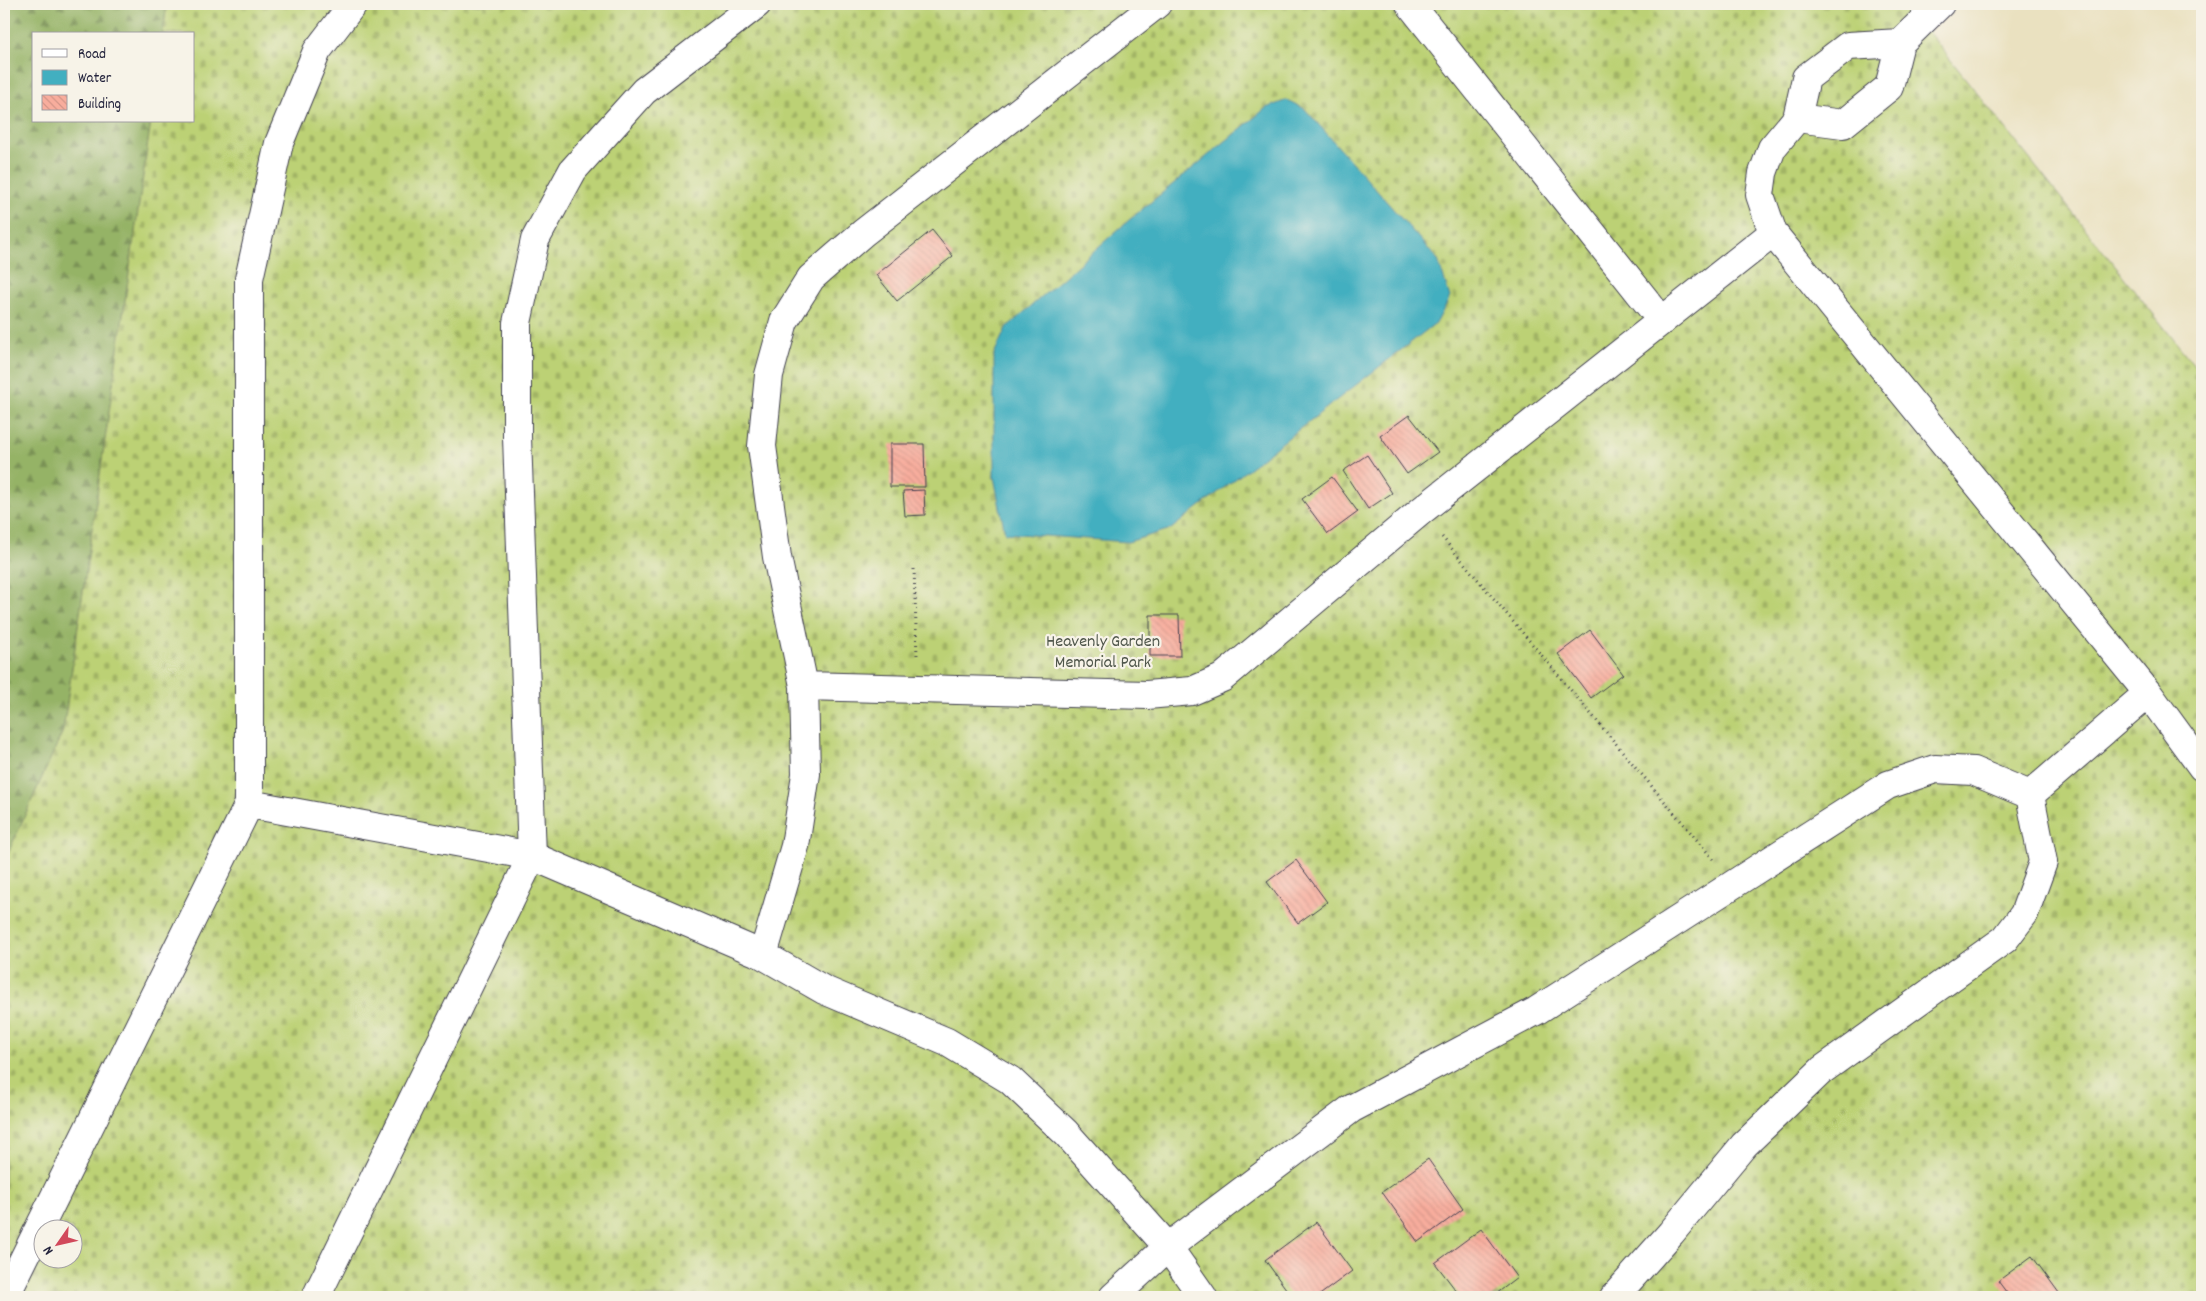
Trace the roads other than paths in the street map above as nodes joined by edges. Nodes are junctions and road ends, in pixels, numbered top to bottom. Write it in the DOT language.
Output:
graph roads {
  1 [pos="354,4"];
  2 [pos="758,4"];
  3 [pos="1157,4"];
  4 [pos="1410,4"];
  5 [pos="1940,4"];
  6 [pos="1900,43"];
  7 [pos="1797,118"];
  8 [pos="1772,233"];
  9 [pos="1662,321"];
  10 [pos="804,686"];
  11 [pos="2148,693"];
  12 [pos="2202,767"];
  13 [pos="2030,795"];
  14 [pos="249,804"];
  15 [pos="532,856"];
  16 [pos="764,955"];
  17 [pos="1168,1247"];
  18 [pos="5,1297"];
  19 [pos="316,1297"];
  20 [pos="1113,1297"];
  21 [pos="1203,1297"];
  22 [pos="1614,1297"];
  1 -- 14 [label="lane"];
  2 -- 15 [label="lane"];
  3 -- 10 [label="lane"];
  4 -- 9 [label="lane"];
  5 -- 6 [label="lane"];
  6 -- 7 [label="lane"];
  6 -- 7 [label="lane"];
  7 -- 8 [label="lane"];
  8 -- 9 [label="lane"];
  8 -- 11 [label="lane"];
  9 -- 10 [label="lane"];
  10 -- 16 [label="lane"];
  11 -- 12 [label="lane"];
  11 -- 13 [label="lane"];
  13 -- 17 [label="lane"];
  13 -- 22 [label="lane"];
  14 -- 15 [label="lane"];
  14 -- 18 [label="lane"];
  15 -- 16 [label="lane"];
  15 -- 19 [label="lane"];
  16 -- 17 [label="lane"];
  17 -- 20 [label="lane"];
  17 -- 21 [label="lane"];
}
